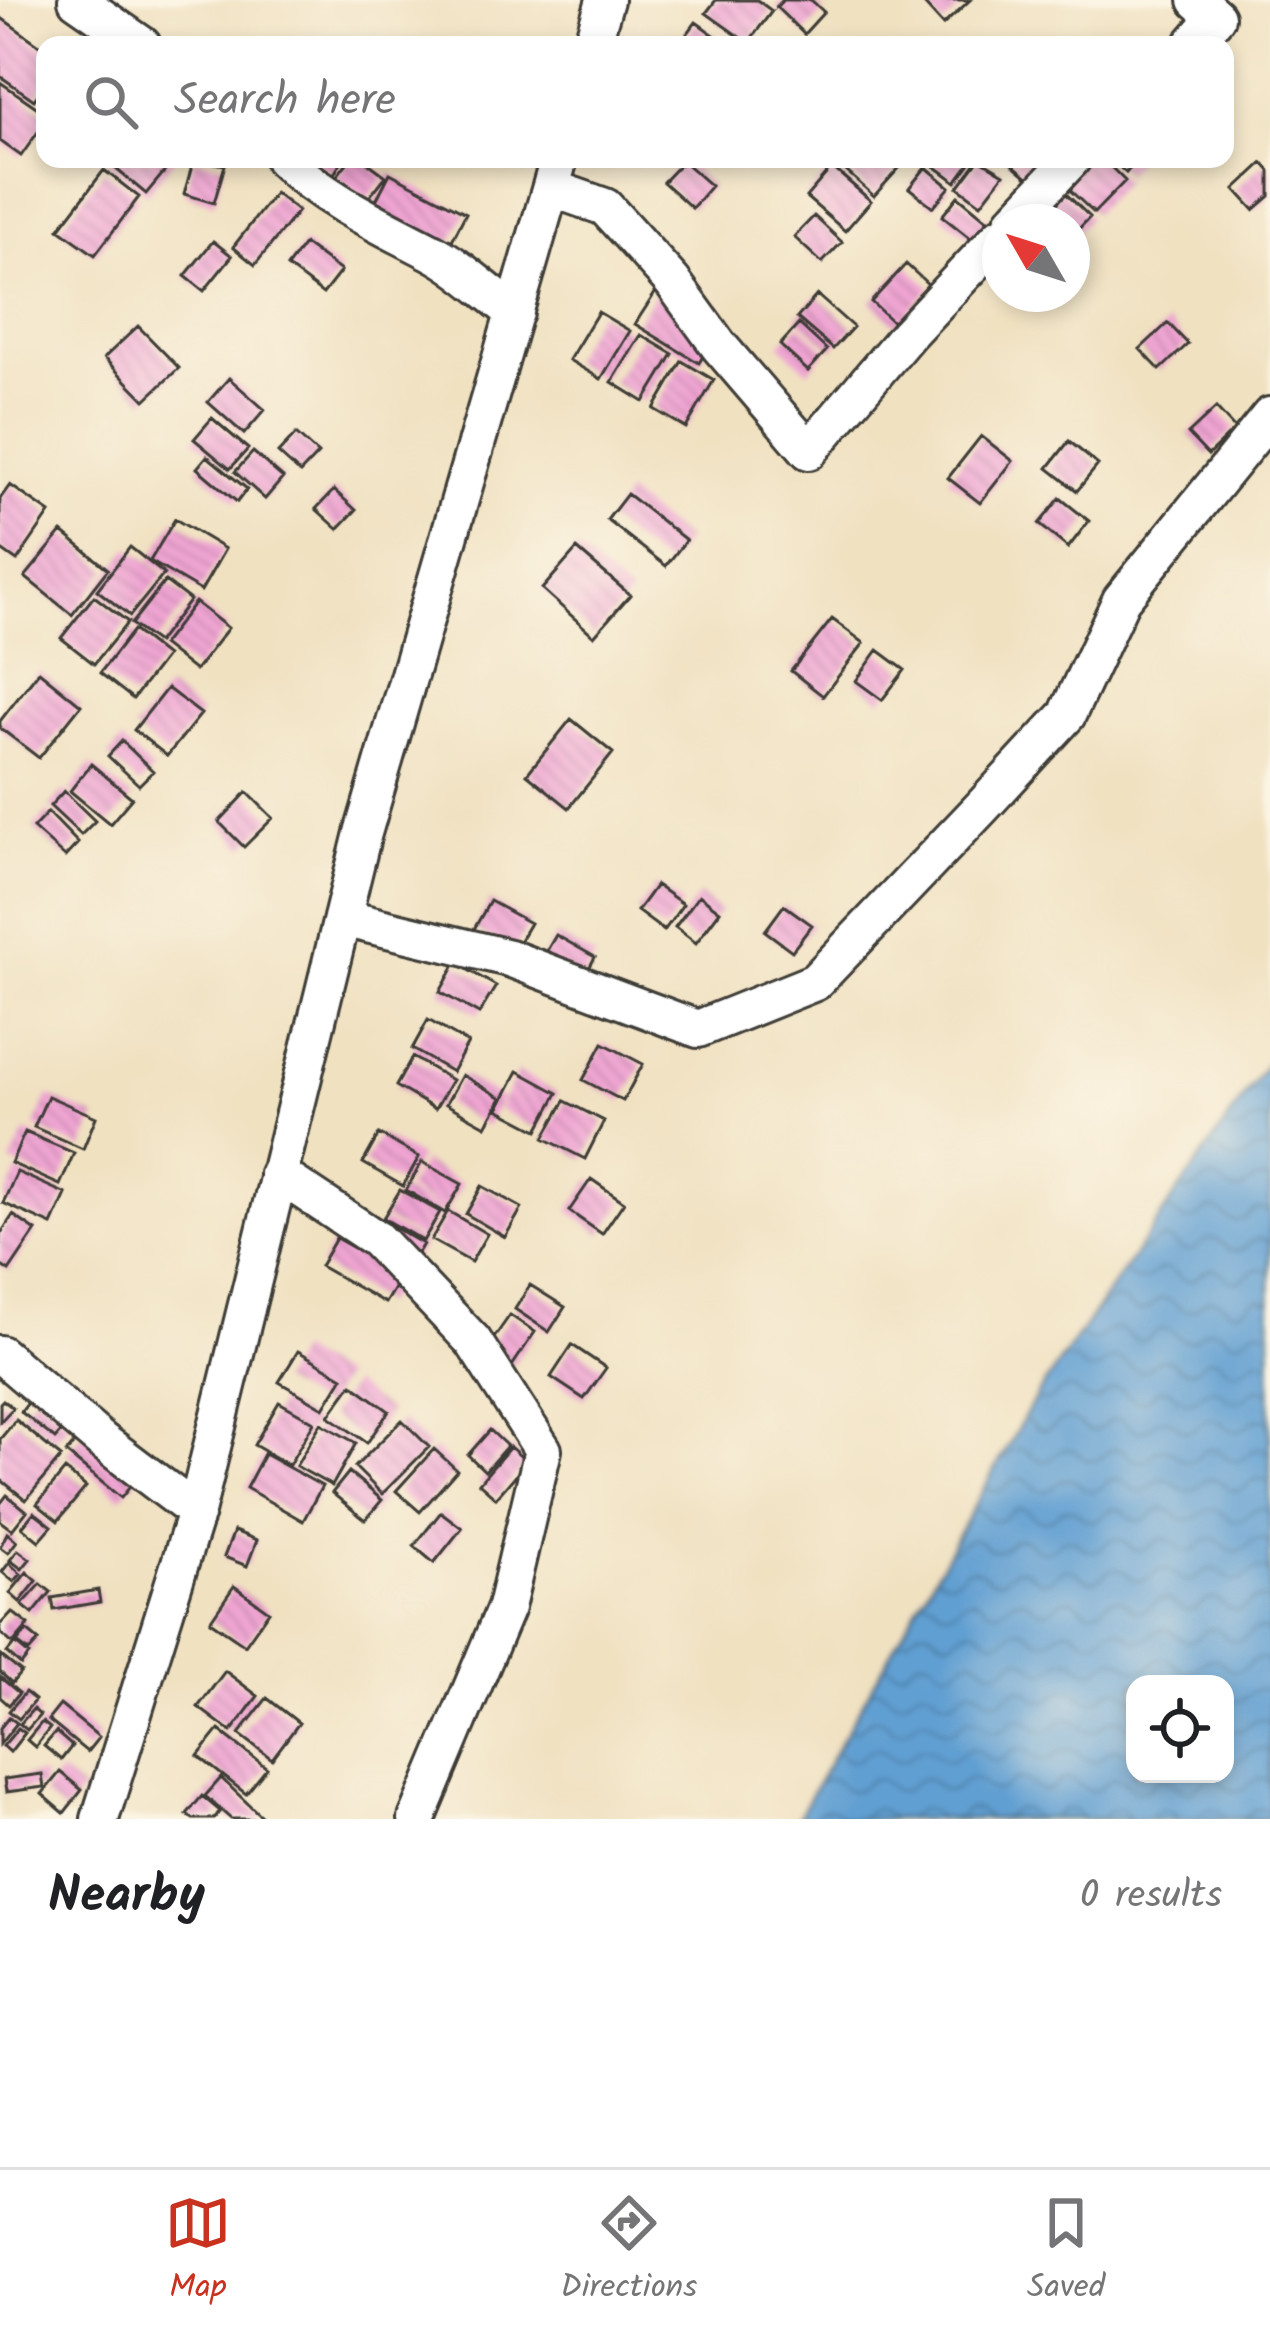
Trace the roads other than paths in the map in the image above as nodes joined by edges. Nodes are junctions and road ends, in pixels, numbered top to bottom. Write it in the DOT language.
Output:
graph roads {
  1 [pos="77,0"];
  2 [pos="605,0"];
  3 [pos="1197,0"];
  4 [pos="129,36"];
  5 [pos="595,36"];
  6 [pos="1200,36"];
  7 [pos="293,168"];
  8 [pos="1064,168"];
  9 [pos="555,174"];
  10 [pos="1030,204"];
  11 [pos="982,255"];
  12 [pos="515,313"];
  13 [pos="1270,416"];
  14 [pos="343,918"];
  15 [pos="278,1174"];
  16 [pos="0,1354"];
  17 [pos="196,1512"];
  18 [pos="100,1819"];
  19 [pos="417,1819"];
  1 -- 4 [label="street"];
  2 -- 5 [label="street"];
  3 -- 6 [label="street"];
  7 -- 12 [label="street"];
  8 -- 10 [label="street"];
  9 -- 11 [label="street"];
  9 -- 12 [label="street"];
  12 -- 14 [label="street"];
  13 -- 14 [label="street"];
  14 -- 15 [label="street"];
  15 -- 17 [label="street"];
  15 -- 19 [label="street"];
  16 -- 17 [label="street"];
  17 -- 18 [label="street"];
}
